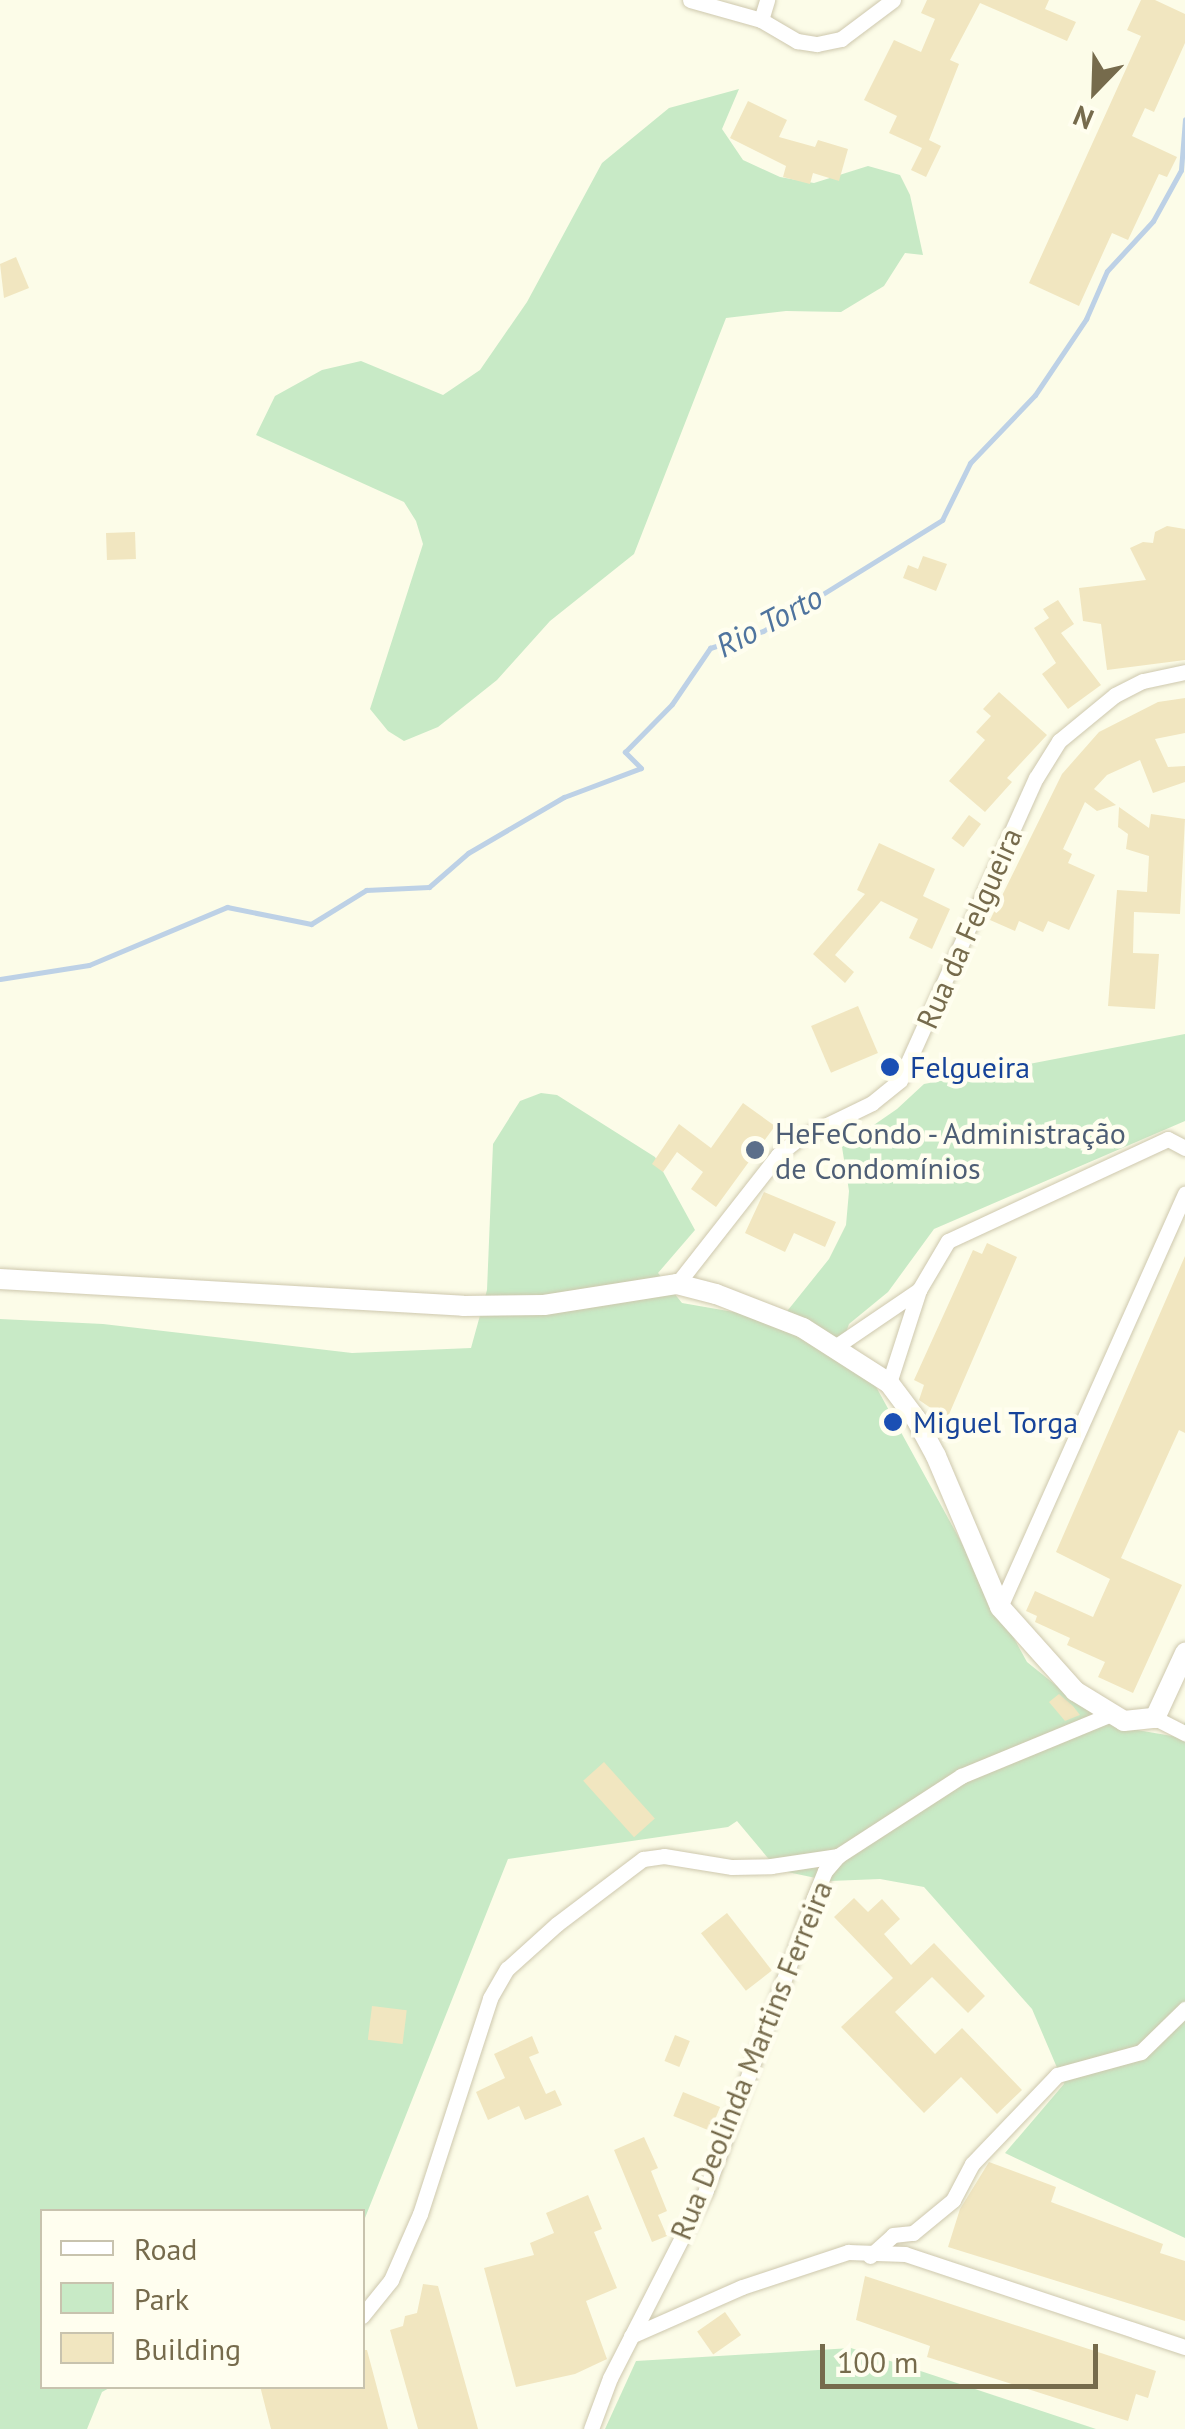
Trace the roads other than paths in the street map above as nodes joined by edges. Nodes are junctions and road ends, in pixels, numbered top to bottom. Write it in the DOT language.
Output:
graph roads {
  1 [pos="690,0"];
  2 [pos="766,0"];
  3 [pos="893,0"];
  4 [pos="762,20"];
  5 [pos="1185,672"];
  6 [pos="1185,1130"];
  7 [pos="1168,1139"];
  8 [pos="1185,1148"];
  9 [pos="1185,1194"];
  10 [pos="0,1279"];
  11 [pos="677,1284"];
  12 [pos="919,1290"];
  13 [pos="835,1347"];
  14 [pos="889,1384"];
  15 [pos="1000,1607"];
  16 [pos="1185,1653"];
  17 [pos="1109,1716"];
  18 [pos="1154,1718"];
  19 [pos="1185,1733"];
  20 [pos="838,1856"];
  21 [pos="1185,2009"];
  22 [pos="870,2256"];
  23 [pos="365,2312"];
  24 [pos="631,2336"];
  25 [pos="1185,2347"];
  26 [pos="592,2429"];
  1 -- 4 [label="street"];
  2 -- 4 [label="street"];
  3 -- 4 [label="street"];
  5 -- 11 [label="street, Rua da Felgueira"];
  6 -- 7 [label="street"];
  7 -- 8 [label="street"];
  7 -- 12 [label="street"];
  9 -- 15 [label="street"];
  10 -- 11 [label="street"];
  11 -- 13 [label="street"];
  12 -- 13 [label="street"];
  12 -- 14 [label="street"];
  13 -- 14 [label="street"];
  14 -- 15 [label="street"];
  15 -- 17 [label="street"];
  16 -- 18 [label="street"];
  17 -- 18 [label="street"];
  17 -- 20 [label="street"];
  18 -- 19 [label="street"];
  20 -- 23 [label="street"];
  20 -- 24 [label="street, Rua Deolinda Martins Ferreira"];
  21 -- 22 [label="street"];
  22 -- 24 [label="street"];
  22 -- 25 [label="street"];
  24 -- 26 [label="street, Rua Deolinda Martins Ferreira"];
}
